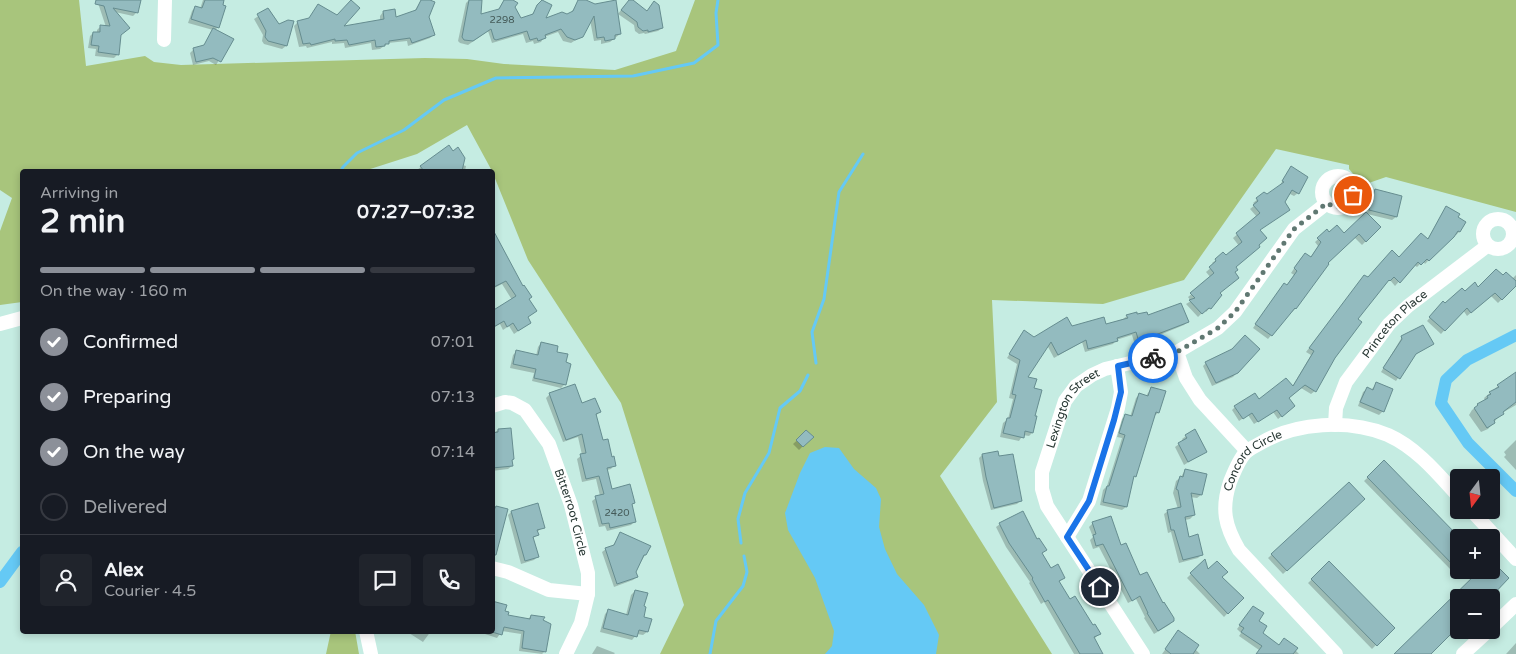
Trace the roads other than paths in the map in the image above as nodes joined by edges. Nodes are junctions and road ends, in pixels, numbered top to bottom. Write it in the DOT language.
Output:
graph roads {
  1 [pos="165,0"];
  2 [pos="164,40"];
  3 [pos="1327,203"];
  4 [pos="1487,246"];
  5 [pos="20,319"];
  6 [pos="0,324"];
  7 [pos="1177,352"];
  8 [pos="1118,366"];
  9 [pos="495,405"];
  10 [pos="1335,425"];
  11 [pos="1247,451"];
  12 [pos="1450,487"];
  13 [pos="1479,519"];
  14 [pos="1067,537"];
  15 [pos="1516,559"];
  16 [pos="495,569"];
  17 [pos="588,594"];
  18 [pos="1516,604"];
  19 [pos="1500,619"];
  20 [pos="367,634"];
  21 [pos="1479,639"];
  22 [pos="370,654"];
  23 [pos="566,654"];
  24 [pos="1143,654"];
  25 [pos="1336,654"];
  26 [pos="1463,654"];
  1 -- 2 [label="street"];
  3 -- 7 [label="street, Lexington Street"];
  4 -- 10 [label="street, Princeton Place"];
  5 -- 6 [label="street"];
  7 -- 8 [label="street, Lexington Street"];
  7 -- 11 [label="street"];
  8 -- 14 [label="street"];
  8 -- 14 [label="street, Lexington Street"];
  9 -- 17 [label="street, Bitterroot Circle"];
  10 -- 11 [label="street, Concord Circle"];
  10 -- 12 [label="street, Concord Circle"];
  11 -- 25 [label="street, Concord Circle"];
  13 -- 15 [label="street"];
  14 -- 24 [label="street, Lexington Street"];
  16 -- 17 [label="street"];
  17 -- 23 [label="street, Bitterroot Circle"];
  18 -- 19 [label="street"];
  20 -- 22 [label="street"];
  21 -- 26 [label="street"];
}
